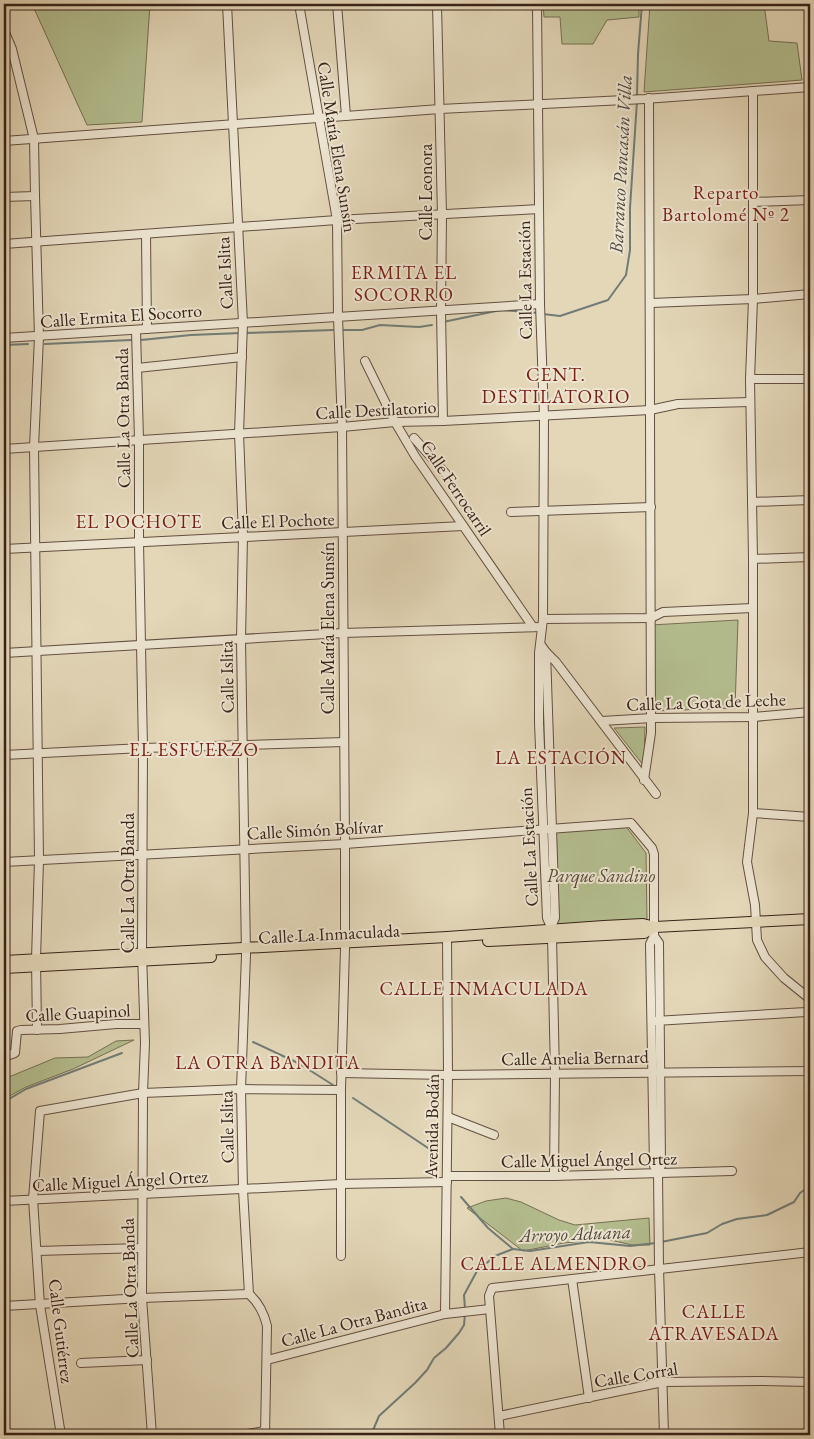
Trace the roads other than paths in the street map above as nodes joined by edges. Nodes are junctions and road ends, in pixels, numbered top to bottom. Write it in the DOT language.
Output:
graph roads {
  1 [pos="227,4"];
  2 [pos="299,4"];
  3 [pos="337,4"];
  4 [pos="437,4"];
  5 [pos="537,4"];
  6 [pos="4,30"];
  7 [pos="5,39"];
  8 [pos="810,87"];
  9 [pos="753,91"];
  10 [pos="647,99"];
  11 [pos="540,104"];
  12 [pos="440,111"];
  13 [pos="346,116"];
  14 [pos="319,118"];
  15 [pos="233,124"];
  16 [pos="34,139"];
  17 [pos="4,141"];
  18 [pos="36,196"];
  19 [pos="4,197"];
  20 [pos="810,200"];
  21 [pos="753,202"];
  22 [pos="539,209"];
  23 [pos="442,215"];
  24 [pos="336,220"];
  25 [pos="238,227"];
  26 [pos="146,234"];
  27 [pos="37,242"];
  28 [pos="4,244"];
  29 [pos="810,294"];
  30 [pos="753,299"];
  31 [pos="651,303"];
  32 [pos="540,306"];
  33 [pos="441,311"];
  34 [pos="338,317"];
  35 [pos="147,329"];
  36 [pos="136,330"];
  37 [pos="243,330"];
  38 [pos="39,337"];
  39 [pos="4,338"];
  40 [pos="242,357"];
  41 [pos="365,361"];
  42 [pos="138,368"];
  43 [pos="750,379"];
  44 [pos="810,379"];
  45 [pos="750,402"];
  46 [pos="650,410"];
  47 [pos="544,416"];
  48 [pos="443,421"];
  49 [pos="395,422"];
  50 [pos="412,422"];
  51 [pos="342,427"];
  52 [pos="239,433"];
  53 [pos="414,438"];
  54 [pos="139,440"];
  55 [pos="34,447"];
  56 [pos="4,449"];
  57 [pos="415,456"];
  58 [pos="446,474"];
  59 [pos="810,500"];
  60 [pos="752,502"];
  61 [pos="651,507"];
  62 [pos="542,510"];
  63 [pos="511,512"];
  64 [pos="463,526"];
  65 [pos="342,533"];
  66 [pos="242,536"];
  67 [pos="139,542"];
  68 [pos="36,547"];
  69 [pos="4,549"];
  70 [pos="810,557"];
  71 [pos="753,559"];
  72 [pos="753,608"];
  73 [pos="651,618"];
  74 [pos="542,623"];
  75 [pos="533,626"];
  76 [pos="343,633"];
  77 [pos="241,640"];
  78 [pos="142,646"];
  79 [pos="542,650"];
  80 [pos="37,651"];
  81 [pos="4,653"];
  82 [pos="810,712"];
  83 [pos="754,717"];
  84 [pos="652,718"];
  85 [pos="602,721"];
  86 [pos="539,723"];
  87 [pos="548,723"];
  88 [pos="344,742"];
  89 [pos="244,745"];
  90 [pos="143,748"];
  91 [pos="38,754"];
  92 [pos="4,755"];
  93 [pos="551,778"];
  94 [pos="541,779"];
  95 [pos="644,780"];
  96 [pos="656,794"];
  97 [pos="753,813"];
  98 [pos="810,817"];
  99 [pos="553,829"];
  100 [pos="543,830"];
  101 [pos="344,844"];
  102 [pos="245,849"];
  103 [pos="143,854"];
  104 [pos="39,860"];
  105 [pos="4,862"];
  106 [pos="810,919"];
  107 [pos="756,922"];
  108 [pos="552,931"];
  109 [pos="655,932"];
  110 [pos="447,940"];
  111 [pos="345,945"];
  112 [pos="246,951"];
  113 [pos="142,957"];
  114 [pos="4,961"];
  115 [pos="36,962"];
  116 [pos="4,968"];
  117 [pos="810,999"];
  118 [pos="810,1011"];
  119 [pos="656,1021"];
  120 [pos="144,1024"];
  121 [pos="37,1030"];
  122 [pos="4,1057"];
  123 [pos="810,1070"];
  124 [pos="656,1072"];
  125 [pos="341,1073"];
  126 [pos="554,1074"];
  127 [pos="448,1075"];
  128 [pos="241,1089"];
  129 [pos="340,1090"];
  130 [pos="143,1093"];
  131 [pos="448,1117"];
  132 [pos="494,1135"];
  133 [pos="732,1171"];
  134 [pos="658,1173"];
  135 [pos="554,1176"];
  136 [pos="447,1179"];
  137 [pos="341,1184"];
  138 [pos="243,1190"];
  139 [pos="142,1195"];
  140 [pos="33,1200"];
  141 [pos="4,1201"];
  142 [pos="142,1248"];
  143 [pos="37,1251"];
  144 [pos="810,1252"];
  145 [pos="341,1256"];
  146 [pos="658,1268"];
  147 [pos="572,1279"];
  148 [pos="249,1294"];
  149 [pos="142,1298"];
  150 [pos="40,1305"];
  151 [pos="4,1306"];
  152 [pos="490,1309"];
  153 [pos="447,1314"];
  154 [pos="147,1360"];
  155 [pos="267,1360"];
  156 [pos="81,1363"];
  157 [pos="663,1382"];
  158 [pos="810,1382"];
  159 [pos="589,1398"];
  160 [pos="499,1416"];
  161 [pos="265,1433"];
  162 [pos="500,1434"];
  163 [pos="61,1435"];
  164 [pos="152,1435"];
  165 [pos="242,1435"];
  166 [pos="488,1435"];
  167 [pos="664,1435"];
  1 -- 15 [label="street, Calle Islita"];
  2 -- 14 [label="street, Calle María Elena Sunsín"];
  3 -- 13 [label="street"];
  4 -- 12 [label="street, Calle Leonora"];
  5 -- 11 [label="street, Calle La Estación"];
  6 -- 7 [label="street"];
  7 -- 16 [label="street"];
  8 -- 9 [label="street"];
  9 -- 10 [label="street"];
  9 -- 21 [label="street"];
  10 -- 11 [label="street"];
  10 -- 31 [label="street"];
  11 -- 12 [label="street"];
  11 -- 22 [label="street, Calle La Estación"];
  12 -- 13 [label="street"];
  12 -- 23 [label="street, Calle Leonora"];
  13 -- 14 [label="street"];
  14 -- 15 [label="street"];
  14 -- 24 [label="street, Calle María Elena Sunsín"];
  15 -- 16 [label="street"];
  15 -- 25 [label="street, Calle Islita"];
  16 -- 17 [label="street"];
  16 -- 18 [label="street"];
  18 -- 19 [label="street"];
  18 -- 27 [label="street"];
  20 -- 21 [label="street"];
  21 -- 30 [label="street"];
  22 -- 23 [label="street"];
  22 -- 32 [label="street, Calle La Estación"];
  23 -- 24 [label="street"];
  23 -- 33 [label="street, Calle Leonora"];
  24 -- 25 [label="street"];
  24 -- 34 [label="street, Calle María Elena Sunsín"];
  25 -- 26 [label="street"];
  25 -- 37 [label="street, Calle Islita"];
  26 -- 27 [label="street"];
  26 -- 35 [label="street"];
  27 -- 28 [label="street"];
  27 -- 38 [label="street"];
  29 -- 30 [label="street"];
  30 -- 31 [label="street"];
  30 -- 43 [label="street"];
  31 -- 46 [label="street"];
  32 -- 33 [label="street, Calle Ermita El Socorro"];
  32 -- 47 [label="street, Calle La Estación"];
  33 -- 34 [label="street, Calle Ermita El Socorro"];
  33 -- 48 [label="street, Calle Leonora"];
  34 -- 37 [label="street, Calle Ermita El Socorro"];
  34 -- 51 [label="street, Calle María Elena Sunsín"];
  35 -- 36 [label="street, Calle Ermita El Socorro"];
  35 -- 37 [label="street, Calle Ermita El Socorro"];
  36 -- 38 [label="street, Calle Ermita El Socorro"];
  36 -- 42 [label="street, Calle La Otra Banda"];
  37 -- 40 [label="street, Calle Islita"];
  38 -- 39 [label="street, Calle Ermita El Socorro"];
  38 -- 55 [label="street"];
  40 -- 42 [label="street"];
  40 -- 52 [label="street, Calle Islita"];
  41 -- 49 [label="street, Calle Ferrocarril"];
  42 -- 54 [label="street, Calle La Otra Banda"];
  43 -- 44 [label="street"];
  43 -- 45 [label="street"];
  45 -- 46 [label="street, Calle Destilatorio"];
  45 -- 60 [label="street"];
  46 -- 47 [label="street, Calle Destilatorio"];
  46 -- 61 [label="street"];
  47 -- 48 [label="street, Calle Destilatorio"];
  47 -- 62 [label="street, Calle La Estación"];
  48 -- 50 [label="street, Calle Destilatorio"];
  49 -- 50 [label="street, Calle Destilatorio"];
  49 -- 51 [label="street, Calle Destilatorio"];
  49 -- 57 [label="street, Calle Ferrocarril"];
  50 -- 53 [label="street"];
  51 -- 52 [label="street, Calle Destilatorio"];
  51 -- 65 [label="street, Calle María Elena Sunsín"];
  52 -- 54 [label="street, Calle Destilatorio"];
  52 -- 66 [label="street, Calle Islita"];
  53 -- 57 [label="street"];
  53 -- 58 [label="street"];
  54 -- 55 [label="street, Calle Destilatorio"];
  54 -- 67 [label="street, Calle La Otra Banda"];
  55 -- 56 [label="street, Calle Destilatorio"];
  55 -- 68 [label="street"];
  57 -- 64 [label="street, Calle Ferrocarril"];
  59 -- 60 [label="street"];
  60 -- 71 [label="street"];
  61 -- 62 [label="street"];
  61 -- 73 [label="street"];
  62 -- 63 [label="street"];
  62 -- 74 [label="street, Calle La Estación"];
  64 -- 65 [label="street, Calle El Pochote"];
  64 -- 75 [label="street, Calle Ferrocarril"];
  65 -- 66 [label="street, Calle El Pochote"];
  65 -- 76 [label="street, Calle María Elena Sunsín"];
  66 -- 67 [label="street, Calle El Pochote"];
  66 -- 77 [label="street, Calle Islita"];
  67 -- 68 [label="street, Calle El Pochote"];
  67 -- 78 [label="street, Calle La Otra Banda"];
  68 -- 69 [label="street, Calle El Pochote"];
  68 -- 80 [label="street"];
  70 -- 71 [label="street"];
  71 -- 72 [label="street"];
  72 -- 73 [label="street"];
  72 -- 83 [label="street"];
  73 -- 74 [label="street"];
  73 -- 84 [label="street"];
  74 -- 75 [label="street"];
  74 -- 79 [label="street, Calle La Estación"];
  75 -- 76 [label="street"];
  76 -- 77 [label="street"];
  76 -- 88 [label="street, Calle María Elena Sunsín"];
  77 -- 78 [label="street"];
  77 -- 89 [label="street, Calle Islita"];
  78 -- 80 [label="street"];
  78 -- 90 [label="street, Calle La Otra Banda"];
  79 -- 85 [label="street"];
  79 -- 86 [label="street, Calle La Estación"];
  79 -- 87 [label="street, Calle La Estación"];
  80 -- 81 [label="street"];
  80 -- 91 [label="street"];
  82 -- 83 [label="street, Calle La Gota de Leche"];
  83 -- 84 [label="street, Calle La Gota de Leche"];
  83 -- 97 [label="street"];
  84 -- 85 [label="street, Calle La Gota de Leche"];
  84 -- 95 [label="street"];
  85 -- 95 [label="street"];
  86 -- 87 [label="street"];
  86 -- 94 [label="street, Calle La Estación"];
  87 -- 93 [label="street, Calle La Estación"];
  88 -- 89 [label="street"];
  88 -- 101 [label="street, Calle María Elena Sunsín"];
  89 -- 90 [label="street"];
  89 -- 102 [label="street, Calle Islita"];
  90 -- 91 [label="street"];
  90 -- 103 [label="street, Calle La Otra Banda"];
  91 -- 92 [label="street"];
  91 -- 104 [label="street"];
  93 -- 94 [label="street"];
  93 -- 99 [label="street, Calle La Estación"];
  94 -- 100 [label="street, Calle La Estación"];
  95 -- 96 [label="street"];
  97 -- 98 [label="street"];
  97 -- 107 [label="street"];
  99 -- 100 [label="street, Calle Simón Bolívar"];
  99 -- 108 [label="street, Calle La Estación"];
  99 -- 109 [label="street, Calle Simón Bolívar"];
  100 -- 101 [label="street, Calle Simón Bolívar"];
  100 -- 108 [label="street, Calle La Estación"];
  101 -- 102 [label="street, Calle Simón Bolívar"];
  101 -- 111 [label="street, Calle María Elena Sunsín"];
  102 -- 103 [label="street, Calle Simón Bolívar"];
  102 -- 112 [label="street, Calle Islita"];
  103 -- 104 [label="street, Calle Simón Bolívar"];
  103 -- 113 [label="street, Calle La Otra Banda"];
  104 -- 105 [label="street, Calle Simón Bolívar"];
  104 -- 115 [label="street"];
  106 -- 107 [label="main road, Calle La Inmaculada"];
  107 -- 109 [label="main road, Calle La Inmaculada"];
  107 -- 117 [label="street"];
  108 -- 109 [label="main road, Calle La Inmaculada"];
  108 -- 110 [label="main road, Calle La Inmaculada"];
  108 -- 126 [label="street, Calle La Estación"];
  109 -- 119 [label="street"];
  110 -- 111 [label="main road, Calle La Inmaculada"];
  110 -- 127 [label="street, Avenida Bodán"];
  111 -- 112 [label="main road, Calle La Inmaculada"];
  111 -- 125 [label="street, Calle María Elena Sunsín"];
  112 -- 113 [label="main road, Calle La Inmaculada"];
  112 -- 128 [label="street, Calle Islita"];
  113 -- 115 [label="main road, Calle La Inmaculada"];
  113 -- 120 [label="street, Calle La Otra Banda"];
  114 -- 115 [label="main road, Calle La Inmaculada"];
  115 -- 116 [label="main road, Calle La Inmaculada"];
  115 -- 121 [label="street"];
  118 -- 119 [label="street"];
  119 -- 124 [label="street"];
  120 -- 121 [label="street, Calle Guapinol"];
  120 -- 130 [label="street, Calle La Otra Banda"];
  121 -- 122 [label="street, Calle Guapinol"];
  123 -- 124 [label="street, Calle Amelia Bernard"];
  124 -- 126 [label="street, Calle Amelia Bernard"];
  124 -- 134 [label="street"];
  125 -- 127 [label="street, Calle Amelia Bernard"];
  125 -- 129 [label="street, Calle María Elena Sunsín"];
  126 -- 127 [label="street, Calle Amelia Bernard"];
  126 -- 135 [label="street, Calle La Estación"];
  127 -- 131 [label="street, Avenida Bodán"];
  128 -- 129 [label="street"];
  128 -- 130 [label="street"];
  128 -- 138 [label="street, Calle Islita"];
  129 -- 137 [label="street, Calle María Elena Sunsín"];
  130 -- 139 [label="street, Calle La Otra Banda"];
  130 -- 140 [label="street, Calle Gutiérrez"];
  131 -- 132 [label="street"];
  131 -- 136 [label="street, Avenida Bodán"];
  133 -- 134 [label="street, Calle Miguel Ángel Ortez"];
  134 -- 135 [label="street, Calle Miguel Ángel Ortez"];
  134 -- 146 [label="street"];
  135 -- 136 [label="street, Calle Miguel Ángel Ortez"];
  136 -- 137 [label="street, Calle Miguel Ángel Ortez"];
  136 -- 153 [label="street, Avenida Bodán"];
  137 -- 138 [label="street, Calle Miguel Ángel Ortez"];
  137 -- 145 [label="street, Calle María Elena Sunsín"];
  138 -- 139 [label="street, Calle Miguel Ángel Ortez"];
  138 -- 148 [label="street, Calle Islita"];
  139 -- 140 [label="street, Calle Miguel Ángel Ortez"];
  139 -- 142 [label="street, Calle La Otra Banda"];
  140 -- 141 [label="street, Calle Miguel Ángel Ortez"];
  140 -- 143 [label="street, Calle Gutiérrez"];
  142 -- 143 [label="street"];
  142 -- 149 [label="street, Calle La Otra Banda"];
  143 -- 150 [label="street, Calle Gutiérrez"];
  144 -- 146 [label="street"];
  146 -- 147 [label="street"];
  146 -- 157 [label="street"];
  147 -- 152 [label="street"];
  147 -- 159 [label="street"];
  148 -- 149 [label="street"];
  148 -- 155 [label="street"];
  149 -- 150 [label="street"];
  149 -- 154 [label="street, Calle La Otra Banda"];
  150 -- 151 [label="street"];
  150 -- 163 [label="street, Calle Gutiérrez"];
  152 -- 153 [label="street, Calle La Otra Bandita"];
  152 -- 160 [label="street"];
  153 -- 155 [label="street, Calle La Otra Bandita"];
  154 -- 156 [label="street"];
  154 -- 164 [label="street, Calle La Otra Banda"];
  155 -- 161 [label="street"];
  157 -- 158 [label="street, Calle Corral"];
  157 -- 159 [label="street, Calle Corral"];
  157 -- 167 [label="street"];
  159 -- 160 [label="street, Calle Corral"];
  160 -- 162 [label="street"];
  161 -- 165 [label="street"];
  162 -- 166 [label="street"];
}
